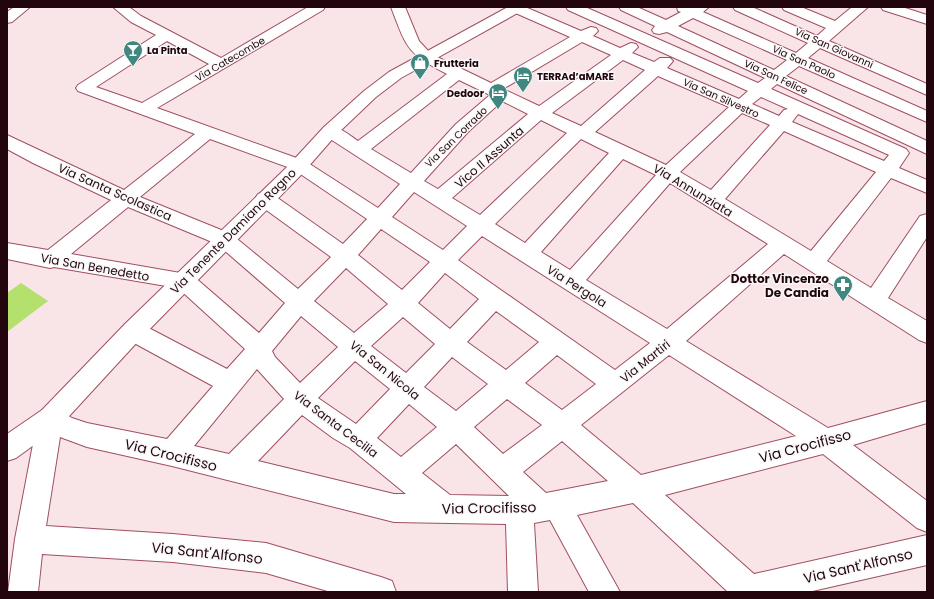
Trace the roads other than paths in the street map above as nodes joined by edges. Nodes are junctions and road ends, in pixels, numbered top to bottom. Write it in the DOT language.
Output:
graph roads {
  1 [pos="23,7"];
  2 [pos="120,7"];
  3 [pos="318,7"];
  4 [pos="398,7"];
  5 [pos="517,7"];
  6 [pos="573,7"];
  7 [pos="740,7"];
  8 [pos="789,7"];
  9 [pos="861,7"];
  10 [pos="888,7"];
  11 [pos="631,8"];
  12 [pos="692,9"];
  13 [pos="7,19"];
  14 [pos="927,20"];
  15 [pos="608,22"];
  16 [pos="714,22"];
  17 [pos="667,26"];
  18 [pos="836,27"];
  19 [pos="166,35"];
  20 [pos="582,37"];
  21 [pos="643,38"];
  22 [pos="692,38"];
  23 [pos="818,41"];
  24 [pos="675,52"];
  25 [pos="621,54"];
  26 [pos="426,56"];
  27 [pos="798,58"];
  28 [pos="221,64"];
  29 [pos="655,69"];
  30 [pos="458,72"];
  31 [pos="775,77"];
  32 [pos="760,90"];
  33 [pos="927,90"];
  34 [pos="497,92"];
  35 [pos="809,93"];
  36 [pos="740,106"];
  37 [pos="797,107"];
  38 [pos="142,110"];
  39 [pos="539,113"];
  40 [pos="927,117"];
  41 [pos="781,124"];
  42 [pos="927,124"];
  43 [pos="330,131"];
  44 [pos="581,132"];
  45 [pos="207,133"];
  46 [pos="7,141"];
  47 [pos="913,147"];
  48 [pos="359,149"];
  49 [pos="621,151"];
  50 [pos="299,165"];
  51 [pos="887,170"];
  52 [pos="668,173"];
  53 [pos="411,182"];
  54 [pos="927,187"];
  55 [pos="265,198"];
  56 [pos="126,199"];
  57 [pos="438,200"];
  58 [pos="712,201"];
  59 [pos="379,218"];
  60 [pos="927,221"];
  61 [pos="480,226"];
  62 [pos="224,239"];
  63 [pos="782,244"];
  64 [pos="7,251"];
  65 [pos="527,254"];
  66 [pos="345,256"];
  67 [pos="50,260"];
  68 [pos="444,261"];
  69 [pos="813,263"];
  70 [pos="184,281"];
  71 [pos="572,282"];
  72 [pos="494,298"];
  73 [pos="874,301"];
  74 [pos="299,302"];
  75 [pos="403,304"];
  76 [pos="133,331"];
  77 [pos="927,334"];
  78 [pos="556,342"];
  79 [pos="451,343"];
  80 [pos="667,343"];
  81 [pos="355,346"];
  82 [pos="259,348"];
  83 [pos="230,383"];
  84 [pos="507,384"];
  85 [pos="616,384"];
  86 [pos="407,388"];
  87 [pos="300,399"];
  88 [pos="927,412"];
  89 [pos="51,418"];
  90 [pos="562,425"];
  91 [pos="456,427"];
  92 [pos="359,439"];
  93 [pos="826,441"];
  94 [pos="7,449"];
  95 [pos="172,453"];
  96 [pos="233,470"];
  97 [pos="503,471"];
  98 [pos="401,474"];
  99 [pos="637,489"];
  100 [pos="539,507"];
  101 [pos="445,509"];
  102 [pos="927,518"];
  103 [pos="29,539"];
  104 [pos="927,550"];
  105 [pos="376,591"];
  106 [pos="748,591"];
  107 [pos="23,592"];
  108 [pos="523,592"];
  109 [pos="605,592"];
  1 -- 13 [label="street"];
  2 -- 19 [label="street"];
  3 -- 28 [label="street, Via Catecombe"];
  4 -- 26 [label="street, Via Annunziata"];
  5 -- 20 [label="street, Via San Silvestro"];
  5 -- 26 [label="street, Via Tenente Damiano Ragno"];
  6 -- 15 [label="street"];
  7 -- 23 [label="street, Via San Giovanni"];
  8 -- 18 [label="street"];
  9 -- 18 [label="street"];
  10 -- 14 [label="street"];
  11 -- 15 [label="street, Via San Corrado"];
  11 -- 17 [label="street, Via San Felice"];
  12 -- 16 [label="street, Via San Paolo"];
  12 -- 17 [label="street, Vico II Assunta"];
  15 -- 20 [label="street, Via San Corrado"];
  15 -- 21 [label="street"];
  16 -- 22 [label="street"];
  16 -- 27 [label="street, Via San Paolo"];
  17 -- 21 [label="street, Vico II Assunta"];
  17 -- 22 [label="street, Via San Felice"];
  18 -- 23 [label="street"];
  19 -- 28 [label="street"];
  19 -- 38 [label="street"];
  20 -- 25 [label="street, Via San Silvestro"];
  20 -- 34 [label="street, Via San Corrado"];
  21 -- 24 [label="street"];
  21 -- 25 [label="street, Vico II Assunta"];
  22 -- 24 [label="street"];
  22 -- 31 [label="street, Via San Felice"];
  23 -- 27 [label="street"];
  23 -- 33 [label="street, Via San Giovanni"];
  24 -- 29 [label="street"];
  24 -- 32 [label="street"];
  25 -- 29 [label="street, Via San Silvestro"];
  25 -- 39 [label="street, Vico II Assunta"];
  26 -- 30 [label="street, Via Annunziata"];
  26 -- 43 [label="street, Via Tenente Damiano Ragno"];
  27 -- 31 [label="street"];
  27 -- 40 [label="street, Via San Paolo"];
  28 -- 38 [label="street, Via Catecombe"];
  29 -- 36 [label="street, Via San Silvestro"];
  29 -- 44 [label="street"];
  30 -- 34 [label="street, Via Annunziata"];
  30 -- 48 [label="street"];
  31 -- 32 [label="street"];
  31 -- 35 [label="street, Via San Felice"];
  32 -- 36 [label="street"];
  32 -- 37 [label="street"];
  34 -- 39 [label="street, Via Annunziata"];
  34 -- 53 [label="street, Via San Corrado"];
  35 -- 37 [label="street"];
  35 -- 47 [label="street, Via San Felice"];
  36 -- 41 [label="street, Via San Silvestro"];
  36 -- 52 [label="street"];
  37 -- 41 [label="street"];
  37 -- 47 [label="street"];
  38 -- 45 [label="street"];
  39 -- 44 [label="street, Via Annunziata"];
  39 -- 57 [label="street, Vico II Assunta"];
  41 -- 51 [label="street, Via San Silvestro"];
  41 -- 58 [label="street"];
  42 -- 47 [label="street"];
  43 -- 48 [label="street, Via Pergola"];
  43 -- 50 [label="street, Via Tenente Damiano Ragno"];
  44 -- 49 [label="street, Via Annunziata"];
  44 -- 61 [label="street"];
  45 -- 50 [label="street"];
  45 -- 56 [label="street"];
  46 -- 56 [label="street, Via Santa Scolastica"];
  47 -- 51 [label="street"];
  48 -- 53 [label="street, Via Pergola"];
  49 -- 52 [label="street, Via Annunziata"];
  49 -- 65 [label="street"];
  50 -- 55 [label="street, Via Tenente Damiano Ragno"];
  50 -- 59 [label="street"];
  51 -- 54 [label="street, Via San Silvestro"];
  51 -- 69 [label="street"];
  52 -- 58 [label="street, Via Annunziata"];
  52 -- 71 [label="street"];
  53 -- 57 [label="street, Via Pergola"];
  53 -- 59 [label="street, Via San Corrado"];
  55 -- 62 [label="street, Via Tenente Damiano Ragno"];
  55 -- 66 [label="street"];
  56 -- 62 [label="street, Via Santa Scolastica"];
  56 -- 67 [label="street"];
  57 -- 61 [label="street, Via Pergola"];
  58 -- 63 [label="street, Via Annunziata"];
  59 -- 66 [label="street, Via San Corrado"];
  59 -- 68 [label="street"];
  60 -- 73 [label="street"];
  61 -- 65 [label="street, Via Pergola"];
  61 -- 68 [label="street"];
  62 -- 70 [label="street, Via Tenente Damiano Ragno"];
  62 -- 74 [label="street, Via San Nicola"];
  63 -- 69 [label="street, Via Annunziata"];
  63 -- 80 [label="street, Via Martiri"];
  64 -- 67 [label="street, Via San Benedetto"];
  65 -- 71 [label="street, Via Pergola"];
  66 -- 74 [label="street, Via San Corrado"];
  66 -- 75 [label="street"];
  67 -- 70 [label="street, Via San Benedetto"];
  68 -- 72 [label="street"];
  68 -- 75 [label="street"];
  69 -- 73 [label="street, Via Annunziata"];
  70 -- 76 [label="street, Via Tenente Damiano Ragno"];
  70 -- 82 [label="street, Via Santa Cecilia"];
  71 -- 80 [label="street, Via Pergola"];
  72 -- 78 [label="street"];
  72 -- 79 [label="street"];
  73 -- 77 [label="street, Via Annunziata"];
  74 -- 81 [label="street, Via San Nicola"];
  74 -- 82 [label="street, Via San Corrado"];
  75 -- 79 [label="street"];
  75 -- 81 [label="street"];
  76 -- 83 [label="street"];
  76 -- 89 [label="street, Via Tenente Damiano Ragno"];
  78 -- 84 [label="street"];
  78 -- 85 [label="street"];
  79 -- 84 [label="street"];
  79 -- 86 [label="street"];
  80 -- 85 [label="street, Via Martiri"];
  80 -- 93 [label="street, Via Pergola"];
  81 -- 86 [label="street, Via San Nicola"];
  81 -- 87 [label="street"];
  82 -- 83 [label="street, Via San Corrado"];
  82 -- 87 [label="street, Via Santa Cecilia"];
  83 -- 95 [label="street, Via San Corrado"];
  84 -- 90 [label="street"];
  84 -- 91 [label="street"];
  85 -- 90 [label="street, Via Martiri"];
  86 -- 91 [label="street, Via San Nicola"];
  86 -- 92 [label="street"];
  87 -- 92 [label="street, Via Santa Cecilia"];
  87 -- 96 [label="street"];
  88 -- 93 [label="street, Via Crocifisso"];
  89 -- 94 [label="street, Via Tenente Damiano Ragno"];
  89 -- 95 [label="street, Via Crocifisso"];
  89 -- 103 [label="street"];
  90 -- 97 [label="street, Via Martiri"];
  90 -- 99 [label="street"];
  91 -- 97 [label="street, Via San Nicola"];
  91 -- 98 [label="street"];
  92 -- 98 [label="street, Via Santa Cecilia"];
  93 -- 99 [label="street, Via Crocifisso"];
  93 -- 102 [label="street, Via Pergola"];
  95 -- 96 [label="street, Via Crocifisso"];
  96 -- 101 [label="street, Via Crocifisso"];
  97 -- 100 [label="street, Via San Nicola"];
  98 -- 101 [label="street, Via Santa Cecilia"];
  99 -- 100 [label="street, Via Crocifisso"];
  99 -- 106 [label="street"];
  100 -- 101 [label="street, Via Crocifisso"];
  100 -- 108 [label="street"];
  100 -- 109 [label="street, Via San Nicola"];
  103 -- 105 [label="street, Via Sant'Alfonso"];
  103 -- 107 [label="street"];
  104 -- 106 [label="street, Via Sant'Alfonso"];
}
